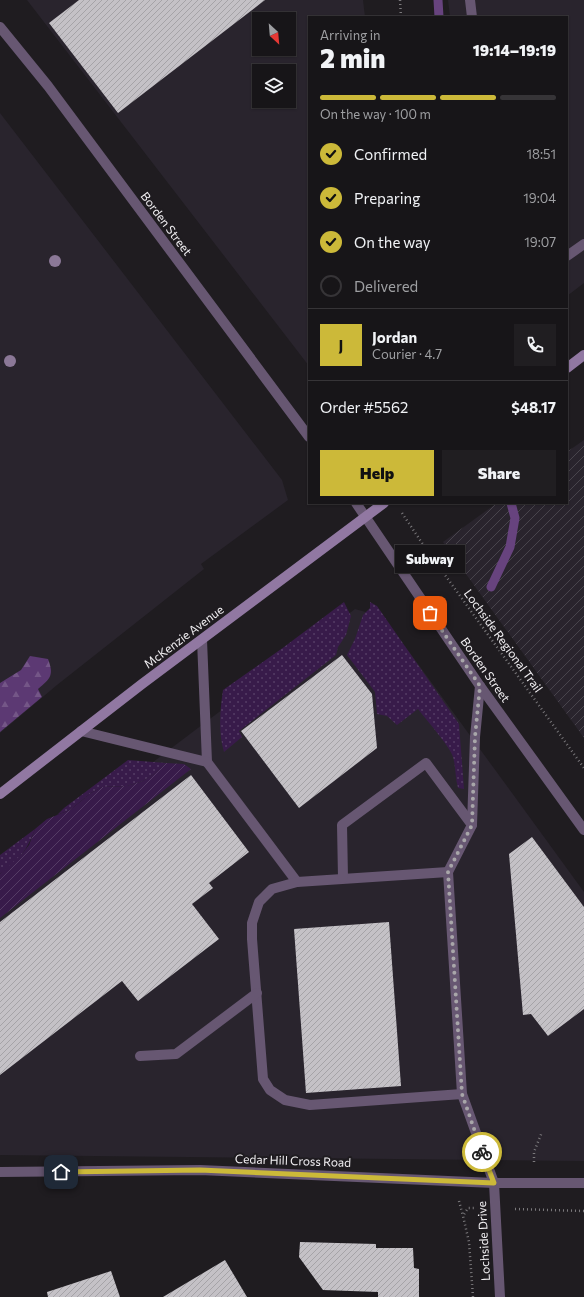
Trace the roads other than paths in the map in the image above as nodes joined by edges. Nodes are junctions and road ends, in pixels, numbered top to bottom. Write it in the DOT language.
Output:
graph roads {
  1 [pos="470,0"];
  2 [pos="472,16"];
  3 [pos="0,27"];
  4 [pos="584,244"];
  5 [pos="568,255"];
  6 [pos="584,355"];
  7 [pos="568,367"];
  8 [pos="308,436"];
  9 [pos="357,504"];
  10 [pos="383,504"];
  11 [pos="365,516"];
  12 [pos="202,640"];
  13 [pos="480,686"];
  14 [pos="81,731"];
  15 [pos="207,762"];
  16 [pos="0,794"];
  17 [pos="472,825"];
  18 [pos="584,830"];
  19 [pos="448,872"];
  20 [pos="343,878"];
  21 [pos="297,882"];
  22 [pos="257,993"];
  23 [pos="140,1056"];
  24 [pos="462,1094"];
  25 [pos="0,1172"];
  26 [pos="494,1183"];
  27 [pos="584,1183"];
  28 [pos="500,1297"];
  1 -- 2 [label="street"];
  3 -- 8 [label="street, Borden Street"];
  4 -- 5 [label="street"];
  6 -- 7 [label="main road"];
  9 -- 11 [label="street, Borden Street"];
  10 -- 11 [label="main road, McKenzie Avenue"];
  11 -- 12 [label="main road, McKenzie Avenue"];
  11 -- 13 [label="street, Borden Street"];
  12 -- 14 [label="main road, McKenzie Avenue"];
  12 -- 15 [label="street"];
  13 -- 17 [label="street"];
  13 -- 18 [label="street, Borden Street"];
  14 -- 15 [label="street"];
  14 -- 16 [label="main road, McKenzie Avenue"];
  15 -- 21 [label="street"];
  17 -- 19 [label="street"];
  17 -- 20 [label="street"];
  19 -- 20 [label="street"];
  19 -- 24 [label="street, Lochside Drive"];
  20 -- 21 [label="street"];
  21 -- 22 [label="street"];
  22 -- 23 [label="street"];
  22 -- 24 [label="street"];
  24 -- 26 [label="street, Lochside Drive"];
  25 -- 26 [label="street, Cedar Hill Cross Road"];
  26 -- 27 [label="street, Cedar Hill Cross Road"];
  26 -- 28 [label="street, Lochside Drive"];
}
